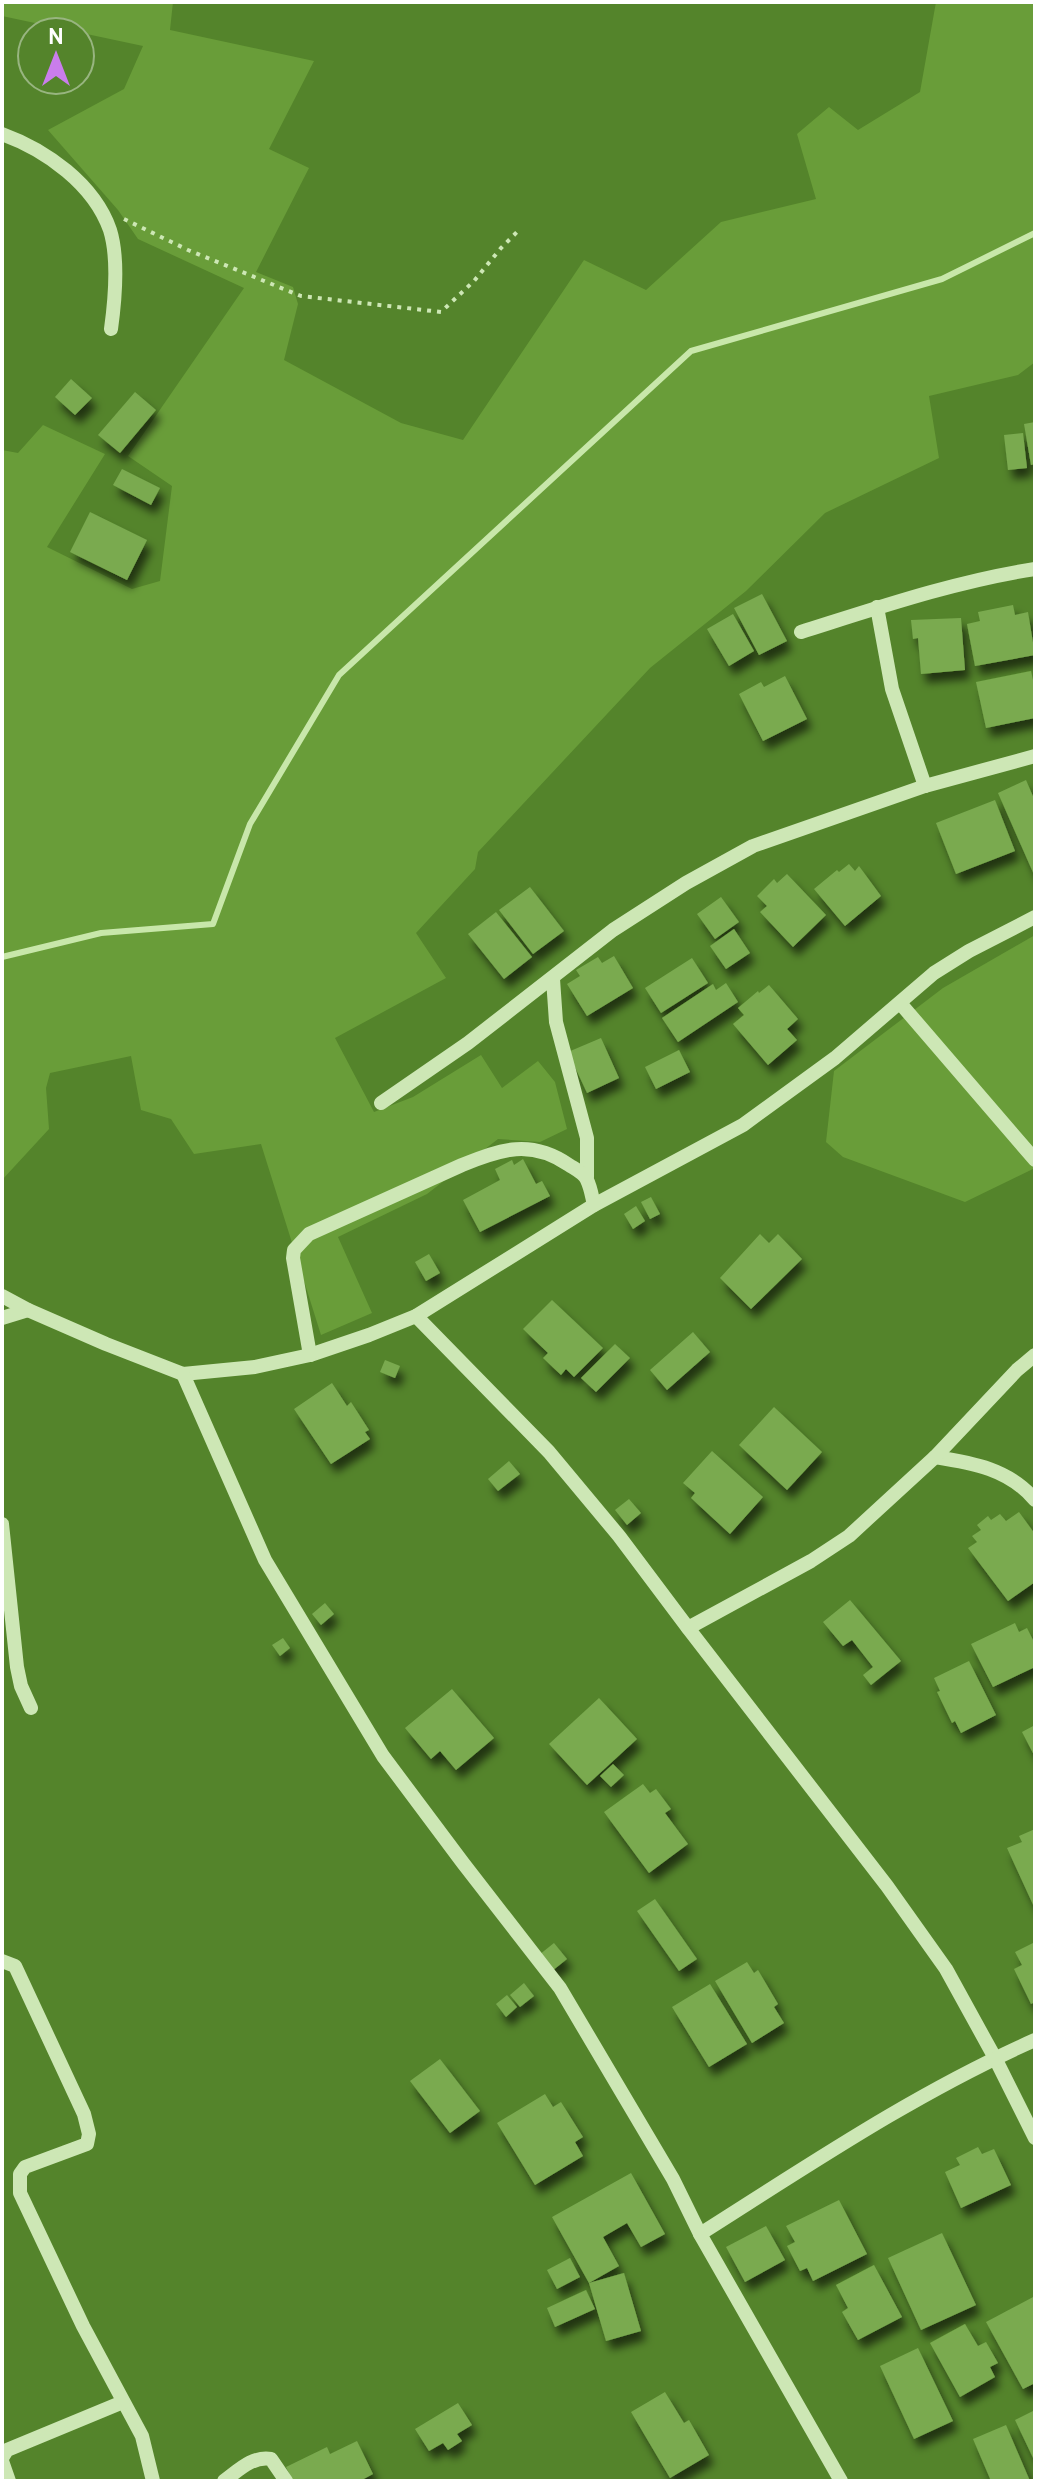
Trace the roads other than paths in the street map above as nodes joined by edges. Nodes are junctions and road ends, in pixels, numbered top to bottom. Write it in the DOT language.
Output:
graph roads {
  1 [pos="2,134"];
  2 [pos="111,329"];
  3 [pos="1035,569"];
  4 [pos="877,607"];
  5 [pos="801,632"];
  6 [pos="1035,756"];
  7 [pos="925,786"];
  8 [pos="1035,917"];
  9 [pos="553,979"];
  10 [pos="900,1003"];
  11 [pos="381,1103"];
  12 [pos="1035,1160"];
  13 [pos="587,1177"];
  14 [pos="594,1205"];
  15 [pos="2,1296"];
  16 [pos="28,1310"];
  17 [pos="416,1316"];
  18 [pos="2,1318"];
  19 [pos="310,1355"];
  20 [pos="1035,1355"];
  21 [pos="183,1374"];
  22 [pos="935,1457"];
  23 [pos="1035,1500"];
  24 [pos="2,1524"];
  25 [pos="688,1628"];
  26 [pos="31,1708"];
  27 [pos="2,1961"];
  28 [pos="1035,2040"];
  29 [pos="995,2058"];
  30 [pos="1035,2138"];
  31 [pos="700,2234"];
  32 [pos="123,2402"];
  33 [pos="2,2459"];
  34 [pos="9,2481"];
  35 [pos="153,2481"];
  36 [pos="224,2481"];
  37 [pos="286,2481"];
  38 [pos="841,2481"];
  1 -- 2 [label="street"];
  3 -- 4 [label="street"];
  4 -- 5 [label="street"];
  4 -- 7 [label="street"];
  6 -- 7 [label="street"];
  7 -- 9 [label="street"];
  8 -- 10 [label="street"];
  9 -- 11 [label="street"];
  9 -- 13 [label="street"];
  10 -- 12 [label="street"];
  10 -- 14 [label="street"];
  13 -- 14 [label="street"];
  13 -- 19 [label="street"];
  14 -- 17 [label="street"];
  15 -- 16 [label="street"];
  16 -- 18 [label="street"];
  16 -- 21 [label="street"];
  17 -- 19 [label="street"];
  17 -- 25 [label="street"];
  19 -- 21 [label="street"];
  20 -- 22 [label="street"];
  21 -- 31 [label="street"];
  22 -- 23 [label="street"];
  22 -- 25 [label="street"];
  24 -- 26 [label="street"];
  25 -- 29 [label="street"];
  27 -- 32 [label="street"];
  28 -- 29 [label="street"];
  29 -- 30 [label="street"];
  29 -- 31 [label="street"];
  31 -- 38 [label="street"];
  32 -- 33 [label="street"];
  32 -- 35 [label="street"];
  33 -- 34 [label="street"];
  36 -- 37 [label="street"];
}
